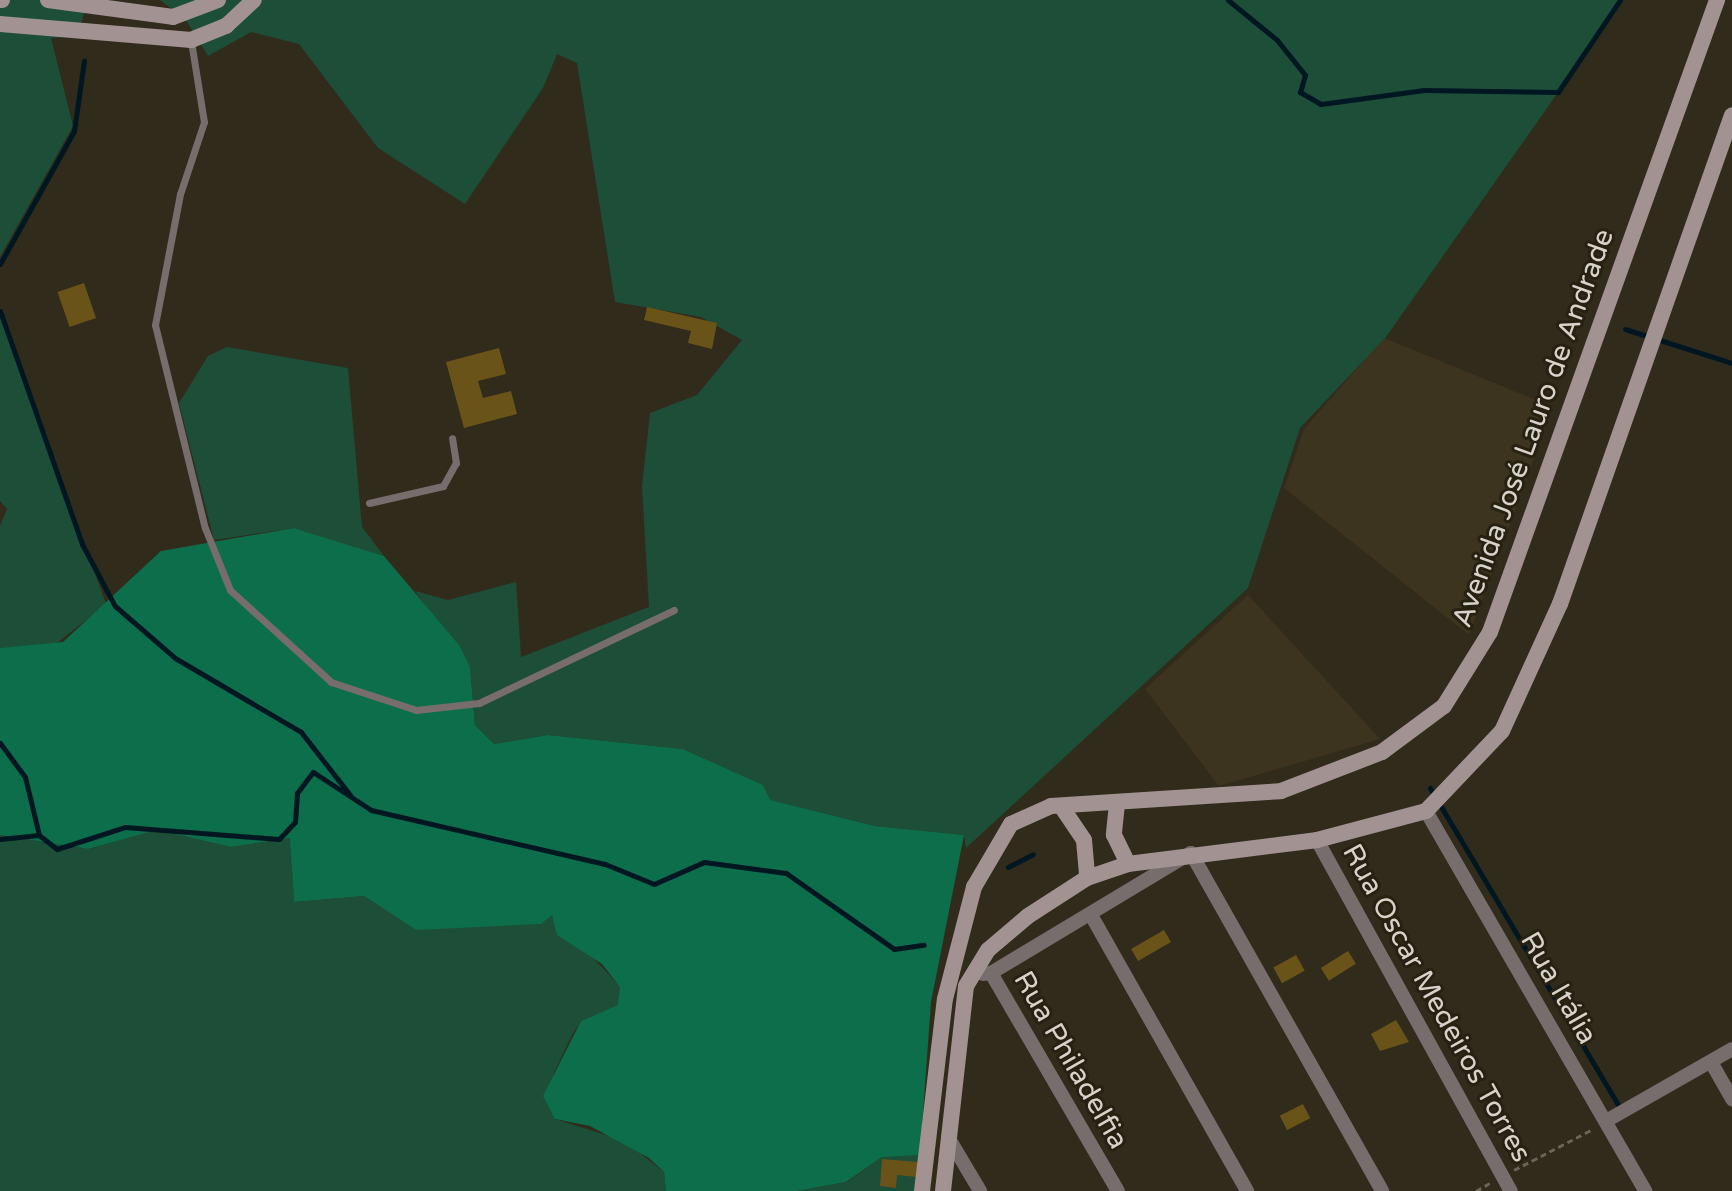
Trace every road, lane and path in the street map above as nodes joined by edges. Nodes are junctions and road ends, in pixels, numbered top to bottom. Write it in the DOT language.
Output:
graph roads {
  1 [pos="48,0"];
  2 [pos="218,0"];
  3 [pos="254,0"];
  4 [pos="1717,0"];
  5 [pos="0,24"];
  6 [pos="191,40"];
  7 [pos="1732,115"];
  8 [pos="452,438"];
  9 [pos="369,503"];
  10 [pos="674,610"];
  11 [pos="1117,804"];
  12 [pos="1435,805"];
  13 [pos="1061,806"];
  14 [pos="1317,840"];
  15 [pos="1191,853"];
  16 [pos="1128,864"];
  17 [pos="1087,878"];
  18 [pos="1091,915"];
  19 [pos="991,973"];
  20 [pos="970,977"];
  21 [pos="1732,1049"];
  22 [pos="1711,1062"];
  23 [pos="1732,1099"];
  24 [pos="1606,1121"];
  25 [pos="948,1137"];
  26 [pos="1503,1176"];
  27 [pos="922,1191"];
  28 [pos="943,1191"];
  29 [pos="980,1191"];
  30 [pos="1118,1191"];
  31 [pos="1247,1191"];
  32 [pos="1382,1191"];
  33 [pos="1476,1191"];
  34 [pos="1511,1191"];
  35 [pos="1645,1191"];
  1 -- 2 [label="street"];
  3 -- 6 [label="street"];
  4 -- 11 [label="street, Avenida José Lauro de Andrade"];
  5 -- 6 [label="street"];
  6 -- 10 [label="lane"];
  7 -- 12 [label="street"];
  8 -- 9 [label="lane"];
  11 -- 13 [label="street, Avenida José Lauro de Andrade"];
  11 -- 16 [label="street"];
  12 -- 14 [label="street"];
  12 -- 24 [label="street, Rua Itália"];
  13 -- 17 [label="street"];
  13 -- 27 [label="street, Avenida José Lauro de Andrade"];
  14 -- 15 [label="street"];
  14 -- 26 [label="street, Rua Oscar Medeiros Torres"];
  15 -- 16 [label="street"];
  15 -- 18 [label="street"];
  15 -- 32 [label="street"];
  16 -- 17 [label="street"];
  17 -- 20 [label="street"];
  18 -- 19 [label="street"];
  18 -- 31 [label="street"];
  19 -- 20 [label="street, Rua Philadelfia"];
  19 -- 30 [label="street, Rua Philadelfia"];
  20 -- 25 [label="street"];
  21 -- 22 [label="street"];
  22 -- 23 [label="street"];
  22 -- 24 [label="street"];
  24 -- 26 [label="path"];
  24 -- 35 [label="street, Rua Itália"];
  25 -- 28 [label="street"];
  25 -- 29 [label="street"];
  26 -- 33 [label="path"];
  26 -- 34 [label="street, Rua Oscar Medeiros Torres"];
}
